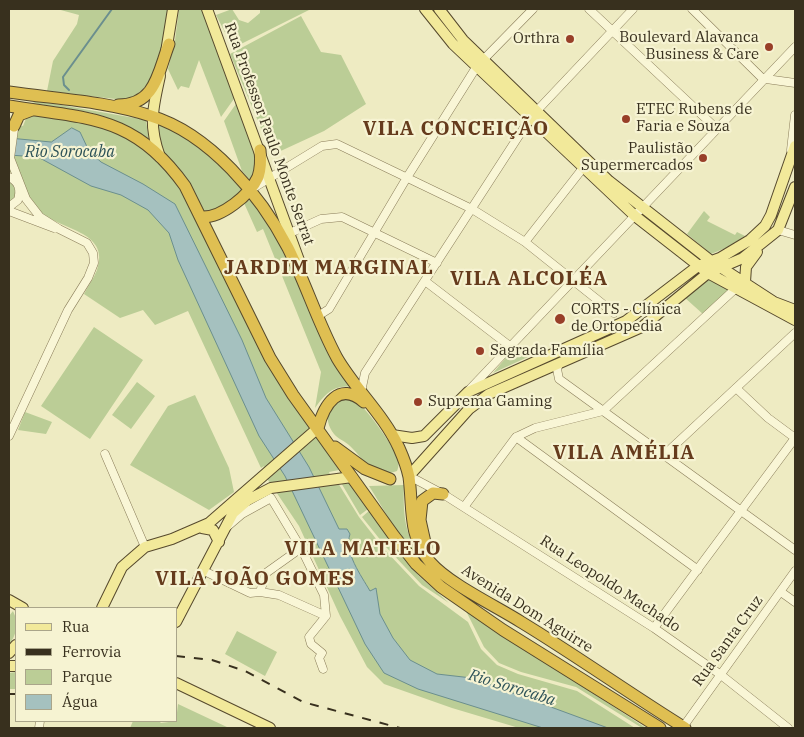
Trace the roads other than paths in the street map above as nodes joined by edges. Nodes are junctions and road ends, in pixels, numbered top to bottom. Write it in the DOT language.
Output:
graph roads {
  1 [pos="173,9"];
  2 [pos="208,9"];
  3 [pos="425,9"];
  4 [pos="439,9"];
  5 [pos="533,9"];
  6 [pos="589,9"];
  7 [pos="633,9"];
  8 [pos="692,9"];
  9 [pos="612,31"];
  10 [pos="169,44"];
  11 [pos="795,47"];
  12 [pos="480,63"];
  13 [pos="765,80"];
  14 [pos="795,83"];
  15 [pos="9,92"];
  16 [pos="43,96"];
  17 [pos="102,104"];
  18 [pos="12,108"];
  19 [pos="34,110"];
  20 [pos="534,114"];
  21 [pos="795,115"];
  22 [pos="152,116"];
  23 [pos="14,126"];
  24 [pos="717,129"];
  25 [pos="795,146"];
  26 [pos="260,150"];
  27 [pos="160,157"];
  28 [pos="791,157"];
  29 [pos="9,159"];
  30 [pos="582,168"];
  31 [pos="269,176"];
  32 [pos="9,177"];
  33 [pos="406,179"];
  34 [pos="18,185"];
  35 [pos="795,187"];
  36 [pos="250,190"];
  37 [pos="9,207"];
  38 [pos="472,209"];
  39 [pos="9,211"];
  40 [pos="638,212"];
  41 [pos="202,217"];
  42 [pos="59,230"];
  43 [pos="374,230"];
  44 [pos="778,230"];
  45 [pos="290,233"];
  46 [pos="795,234"];
  47 [pos="524,242"];
  48 [pos="762,245"];
  49 [pos="711,261"];
  50 [pos="437,263"];
  51 [pos="698,266"];
  52 [pos="722,268"];
  53 [pos="708,273"];
  54 [pos="574,279"];
  55 [pos="425,282"];
  56 [pos="745,282"];
  57 [pos="735,289"];
  58 [pos="311,297"];
  59 [pos="795,310"];
  60 [pos="614,313"];
  61 [pos="318,316"];
  62 [pos="795,320"];
  63 [pos="795,333"];
  64 [pos="510,347"];
  65 [pos="559,364"];
  66 [pos="736,388"];
  67 [pos="359,390"];
  68 [pos="468,392"];
  69 [pos="603,411"];
  70 [pos="379,418"];
  71 [pos="318,428"];
  72 [pos="392,435"];
  73 [pos="9,436"];
  74 [pos="516,437"];
  75 [pos="795,438"];
  76 [pos="328,441"];
  77 [pos="105,454"];
  78 [pos="663,456"];
  79 [pos="352,476"];
  80 [pos="409,476"];
  81 [pos="390,479"];
  82 [pos="443,494"];
  83 [pos="464,507"];
  84 [pos="742,512"];
  85 [pos="227,526"];
  86 [pos="202,528"];
  87 [pos="219,542"];
  88 [pos="145,546"];
  89 [pos="301,548"];
  90 [pos="795,550"];
  91 [pos="430,563"];
  92 [pos="698,570"];
  93 [pos="204,571"];
  94 [pos="795,571"];
  95 [pos="260,592"];
  96 [pos="781,592"];
  97 [pos="795,602"];
  98 [pos="102,607"];
  99 [pos="326,616"];
  100 [pos="178,618"];
  101 [pos="654,628"];
  102 [pos="323,669"];
  103 [pos="721,675"];
  104 [pos="178,685"];
  105 [pos="643,718"];
  106 [pos="270,728"];
  107 [pos="660,728"];
  108 [pos="669,728"];
  109 [pos="684,728"];
  110 [pos="788,728"];
  1 -- 10 [label="main road"];
  2 -- 26 [label="main road, Rua Professor Paulo Monte Serrat"];
  3 -- 12 [label="main road"];
  4 -- 12 [label="main road"];
  5 -- 12 [label="street"];
  6 -- 9 [label="street"];
  7 -- 9 [label="street"];
  8 -- 13 [label="street"];
  9 -- 20 [label="street"];
  9 -- 24 [label="street"];
  10 -- 17 [label="highway"];
  10 -- 22 [label="main road"];
  11 -- 13 [label="street"];
  12 -- 20 [label="main road"];
  12 -- 33 [label="street"];
  13 -- 14 [label="street"];
  13 -- 24 [label="street"];
  15 -- 16 [label="highway"];
  16 -- 17 [label="highway"];
  16 -- 18 [label="highway"];
  17 -- 22 [label="highway"];
  18 -- 19 [label="highway"];
  18 -- 23 [label="highway"];
  19 -- 23 [label="highway"];
  19 -- 27 [label="highway"];
  20 -- 30 [label="main road"];
  20 -- 38 [label="street"];
  20 -- 40 [label="main road"];
  21 -- 28 [label="street"];
  22 -- 27 [label="main road"];
  22 -- 36 [label="highway"];
  23 -- 29 [label="street"];
  24 -- 40 [label="street"];
  25 -- 28 [label="main road"];
  26 -- 31 [label="main road, Rua Professor Paulo Monte Serrat"];
  26 -- 36 [label="highway"];
  27 -- 41 [label="highway"];
  28 -- 49 [label="main road"];
  29 -- 34 [label="street"];
  30 -- 40 [label="main road"];
  30 -- 47 [label="street"];
  31 -- 33 [label="street"];
  31 -- 36 [label="street"];
  31 -- 45 [label="main road, Rua Professor Paulo Monte Serrat"];
  32 -- 34 [label="street"];
  33 -- 38 [label="street"];
  33 -- 43 [label="street"];
  34 -- 37 [label="street"];
  34 -- 42 [label="street"];
  35 -- 44 [label="main road"];
  36 -- 41 [label="highway"];
  36 -- 58 [label="highway"];
  38 -- 47 [label="street"];
  38 -- 50 [label="street"];
  39 -- 42 [label="street"];
  40 -- 49 [label="main road"];
  40 -- 51 [label="main road"];
  40 -- 54 [label="street"];
  41 -- 71 [label="highway"];
  42 -- 73 [label="street"];
  43 -- 45 [label="street"];
  43 -- 50 [label="street"];
  43 -- 61 [label="street"];
  44 -- 46 [label="street"];
  44 -- 48 [label="main road"];
  45 -- 58 [label="main road, Rua Professor Paulo Monte Serrat"];
  47 -- 54 [label="street"];
  48 -- 52 [label="main road"];
  48 -- 56 [label="main road"];
  49 -- 51 [label="main road"];
  49 -- 52 [label="main road"];
  50 -- 55 [label="street"];
  51 -- 53 [label="main road"];
  51 -- 68 [label="main road"];
  52 -- 53 [label="main road"];
  52 -- 56 [label="main road"];
  53 -- 57 [label="main road"];
  53 -- 65 [label="main road"];
  54 -- 60 [label="street"];
  54 -- 64 [label="street"];
  55 -- 64 [label="street"];
  55 -- 67 [label="street"];
  56 -- 59 [label="main road"];
  57 -- 62 [label="main road"];
  57 -- 69 [label="street"];
  58 -- 61 [label="highway"];
  61 -- 67 [label="highway"];
  63 -- 66 [label="street"];
  64 -- 68 [label="street"];
  65 -- 69 [label="street"];
  65 -- 80 [label="main road"];
  66 -- 75 [label="street"];
  66 -- 78 [label="street"];
  67 -- 70 [label="highway"];
  68 -- 72 [label="main road"];
  69 -- 74 [label="street"];
  69 -- 78 [label="street"];
  70 -- 71 [label="highway"];
  70 -- 72 [label="highway, Avenida Dom Aguirre"];
  71 -- 76 [label="highway"];
  71 -- 86 [label="main road"];
  72 -- 80 [label="highway, Avenida Dom Aguirre"];
  74 -- 83 [label="street"];
  74 -- 92 [label="street"];
  75 -- 84 [label="street"];
  76 -- 79 [label="highway, Avenida Dom Aguirre"];
  76 -- 81 [label="highway"];
  77 -- 88 [label="street"];
  78 -- 84 [label="street"];
  79 -- 81 [label="highway"];
  79 -- 85 [label="main road"];
  79 -- 105 [label="highway, Avenida Dom Aguirre"];
  80 -- 81 [label="highway"];
  80 -- 82 [label="street, Rua Leopoldo Machado"];
  80 -- 91 [label="highway, Avenida Dom Aguirre"];
  82 -- 83 [label="street, Rua Leopoldo Machado"];
  82 -- 91 [label="highway"];
  83 -- 101 [label="street, Rua Leopoldo Machado"];
  84 -- 90 [label="street"];
  84 -- 92 [label="street"];
  85 -- 87 [label="main road"];
  85 -- 89 [label="street"];
  86 -- 87 [label="main road"];
  86 -- 88 [label="main road"];
  87 -- 93 [label="main road"];
  88 -- 98 [label="main road"];
  89 -- 95 [label="street"];
  89 -- 99 [label="street"];
  91 -- 109 [label="highway, Avenida Dom Aguirre"];
  92 -- 101 [label="street"];
  93 -- 95 [label="street"];
  93 -- 100 [label="main road"];
  94 -- 96 [label="street, Rua Santa Cruz"];
  95 -- 99 [label="street"];
  96 -- 97 [label="street"];
  96 -- 103 [label="street, Rua Santa Cruz"];
  99 -- 102 [label="street"];
  101 -- 103 [label="street, Rua Leopoldo Machado"];
  103 -- 109 [label="street, Rua Santa Cruz"];
  103 -- 110 [label="street, Rua Leopoldo Machado"];
  104 -- 106 [label="main road"];
  105 -- 107 [label="highway, Avenida Dom Aguirre"];
  105 -- 108 [label="highway, Avenida Dom Aguirre"];
}
